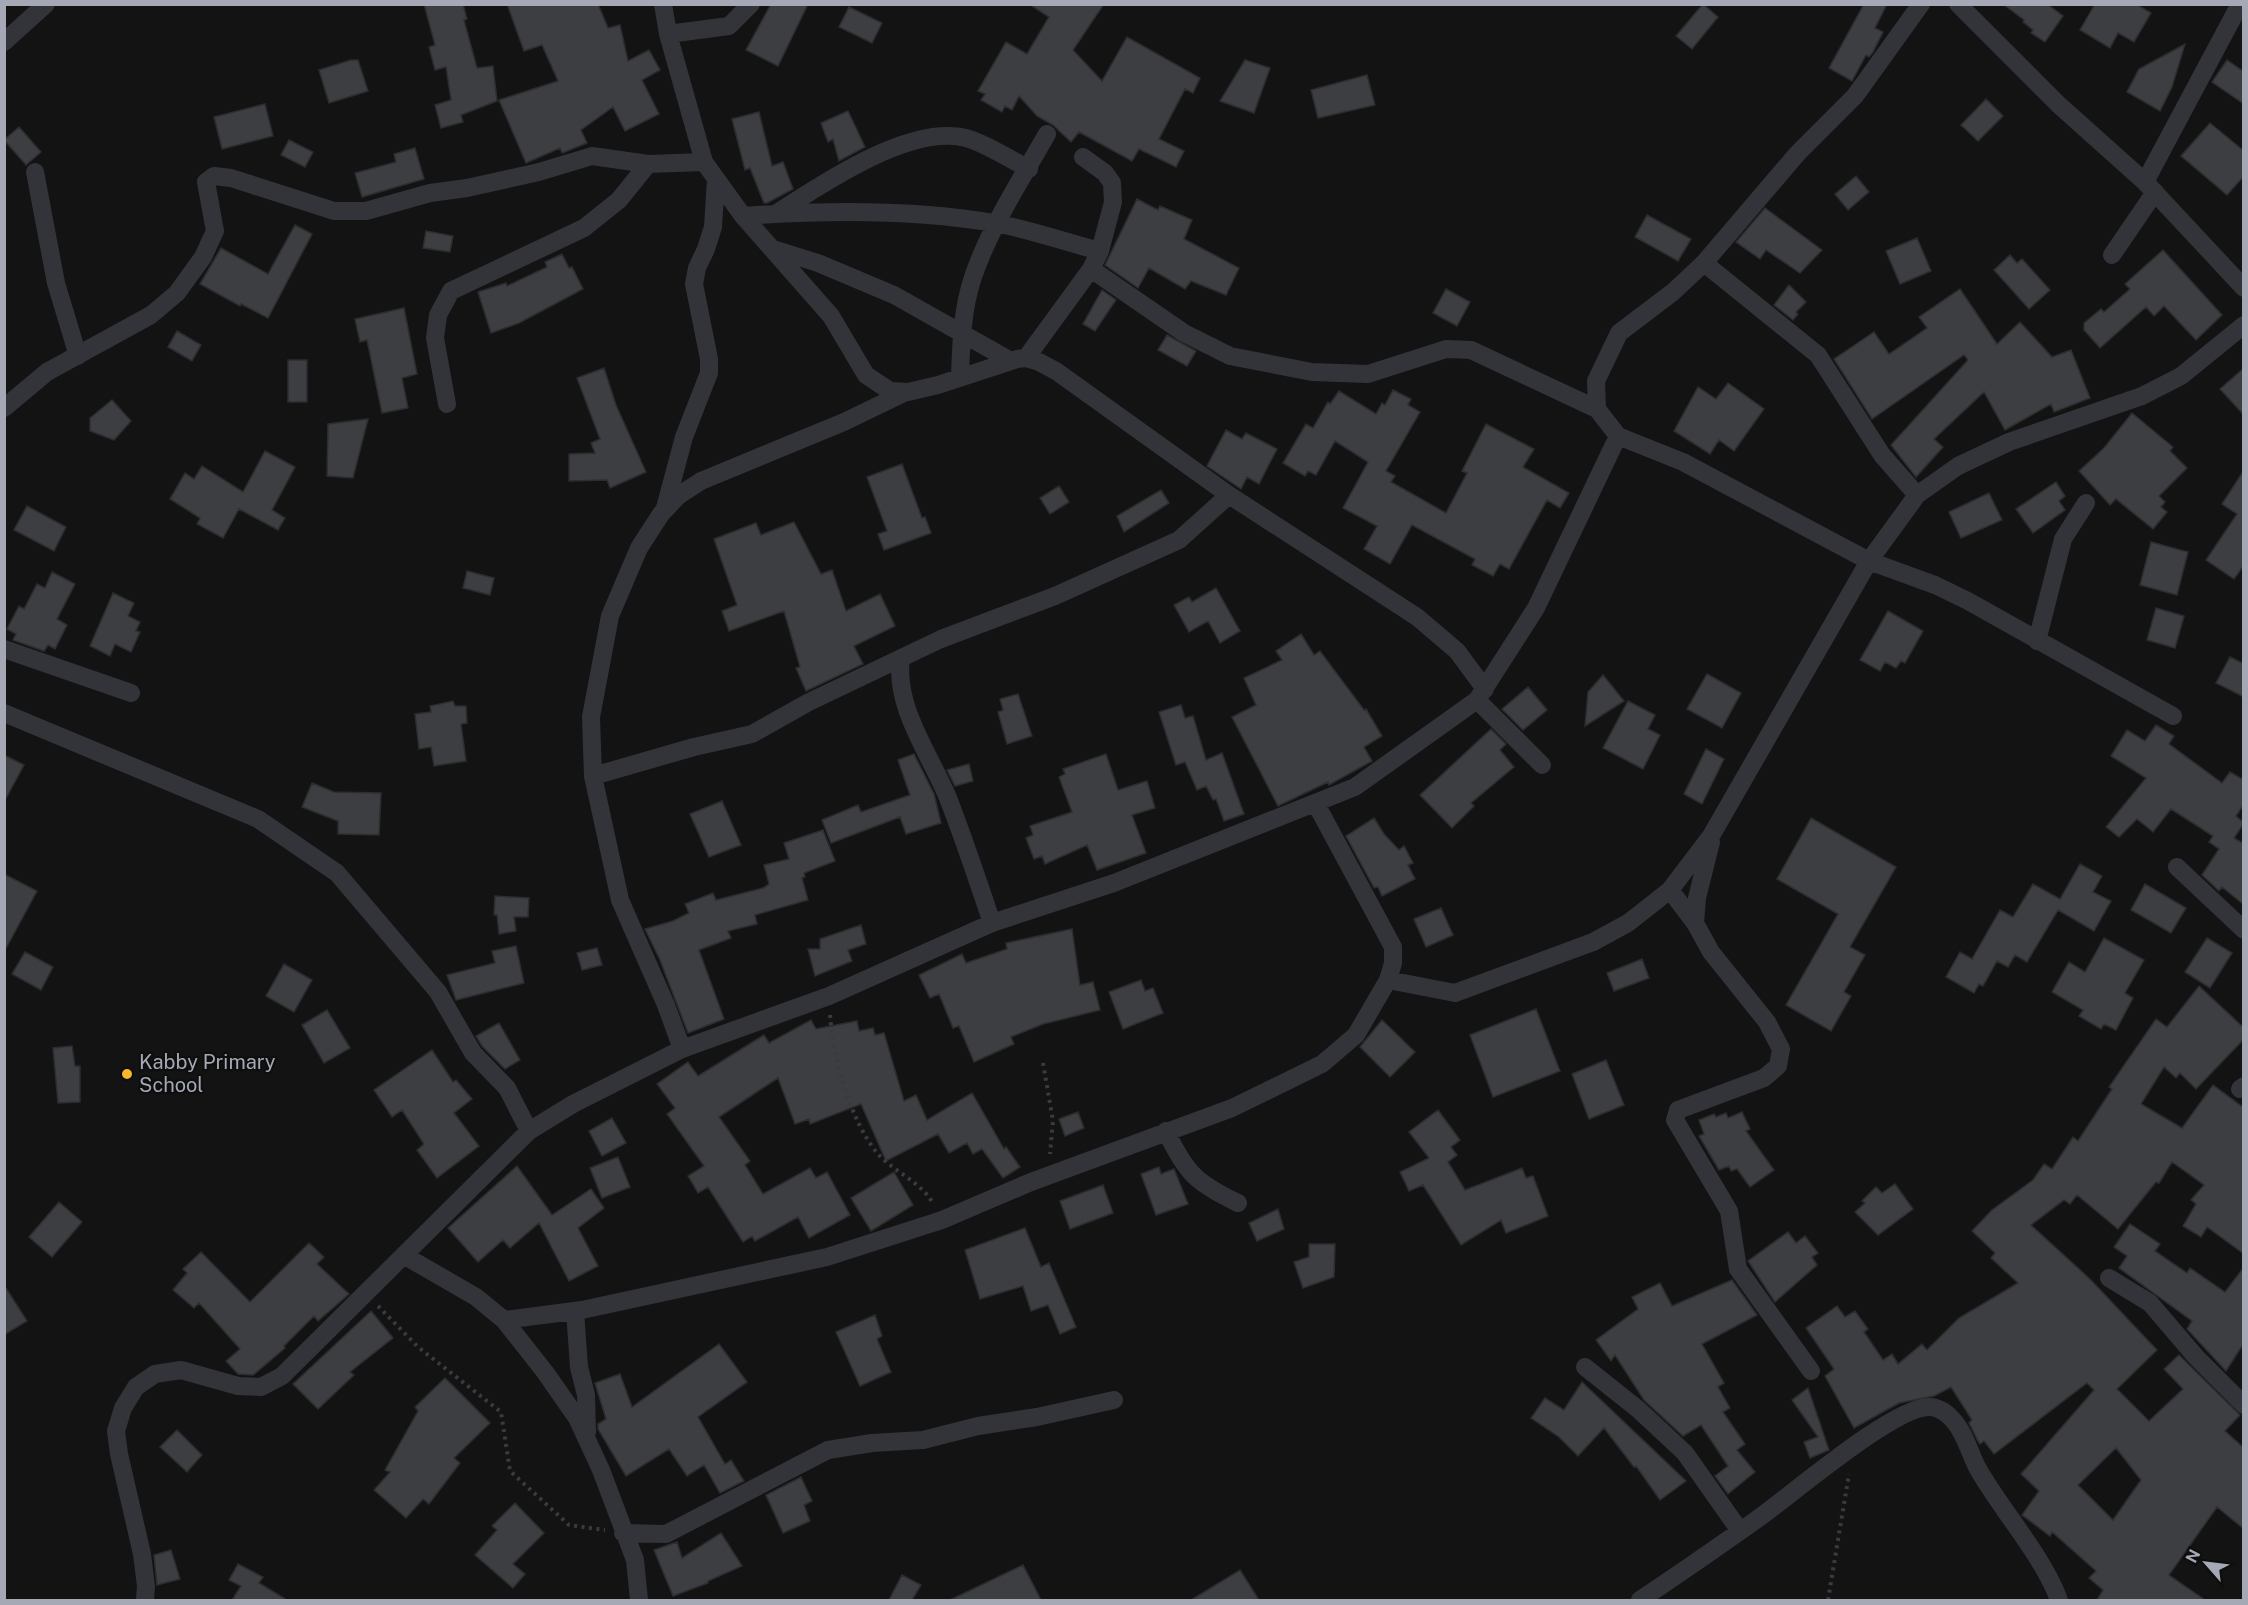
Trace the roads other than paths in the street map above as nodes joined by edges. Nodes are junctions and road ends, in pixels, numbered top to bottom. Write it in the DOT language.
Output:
graph roads {
  1 [pos="46,4"];
  2 [pos="663,4"];
  3 [pos="751,4"];
  4 [pos="1921,4"];
  5 [pos="1958,4"];
  6 [pos="2240,4"];
  7 [pos="8,31"];
  8 [pos="668,34"];
  9 [pos="1047,134"];
  10 [pos="1083,157"];
  11 [pos="704,162"];
  12 [pos="648,164"];
  13 [pos="1029,169"];
  14 [pos="35,172"];
  15 [pos="716,179"];
  16 [pos="2150,187"];
  17 [pos="775,214"];
  18 [pos="743,216"];
  19 [pos="997,224"];
  20 [pos="771,248"];
  21 [pos="1100,251"];
  22 [pos="2112,255"];
  23 [pos="1704,263"];
  24 [pos="1091,269"];
  25 [pos="2244,288"];
  26 [pos="2244,325"];
  27 [pos="962,335"];
  28 [pos="78,356"];
  29 [pos="1018,360"];
  30 [pos="960,378"];
  31 [pos="908,392"];
  32 [pos="447,404"];
  33 [pos="4,408"];
  34 [pos="1597,409"];
  35 [pos="1618,436"];
  36 [pos="1229,495"];
  37 [pos="1917,495"];
  38 [pos="2086,503"];
  39 [pos="665,510"];
  40 [pos="1869,561"];
  41 [pos="2037,641"];
  42 [pos="4,649"];
  43 [pos="901,658"];
  44 [pos="131,693"];
  45 [pos="1481,695"];
  46 [pos="4,712"];
  47 [pos="2173,716"];
  48 [pos="1542,765"];
  49 [pos="593,776"];
  50 [pos="1316,804"];
  51 [pos="1714,830"];
  52 [pos="2177,867"];
  53 [pos="1670,890"];
  54 [pos="992,923"];
  55 [pos="1695,923"];
  56 [pos="2244,930"];
  57 [pos="1388,980"];
  58 [pos="682,1049"];
  59 [pos="529,1131"];
  60 [pos="1166,1131"];
  61 [pos="1238,1203"];
  62 [pos="405,1256"];
  63 [pos="2109,1278"];
  64 [pos="574,1311"];
  65 [pos="504,1320"];
  66 [pos="1586,1368"];
  67 [pos="1811,1371"];
  68 [pos="1114,1400"];
  69 [pos="2244,1405"];
  70 [pos="587,1440"];
  71 [pos="1740,1531"];
  72 [pos="623,1533"];
  73 [pos="145,1600"];
  74 [pos="639,1600"];
  75 [pos="1640,1600"];
  76 [pos="2059,1600"];
  1 -- 7 [label="street"];
  2 -- 8 [label="street"];
  3 -- 8 [label="street"];
  4 -- 23 [label="street"];
  5 -- 16 [label="street"];
  6 -- 16 [label="street"];
  8 -- 11 [label="street"];
  9 -- 13 [label="street"];
  10 -- 21 [label="street"];
  11 -- 12 [label="street"];
  11 -- 15 [label="street"];
  12 -- 28 [label="street"];
  12 -- 32 [label="street"];
  13 -- 17 [label="street"];
  13 -- 19 [label="street"];
  14 -- 28 [label="street"];
  15 -- 18 [label="street"];
  15 -- 39 [label="street"];
  16 -- 22 [label="street"];
  16 -- 25 [label="street"];
  17 -- 18 [label="street"];
  17 -- 19 [label="street"];
  18 -- 20 [label="street"];
  19 -- 21 [label="street"];
  19 -- 27 [label="street"];
  20 -- 27 [label="street"];
  20 -- 31 [label="street"];
  21 -- 24 [label="street"];
  23 -- 34 [label="street"];
  23 -- 37 [label="street"];
  24 -- 29 [label="street"];
  24 -- 34 [label="street"];
  26 -- 37 [label="street"];
  27 -- 29 [label="street"];
  27 -- 30 [label="street"];
  28 -- 33 [label="street"];
  29 -- 30 [label="street"];
  29 -- 36 [label="street"];
  30 -- 31 [label="street"];
  31 -- 39 [label="street"];
  34 -- 35 [label="street"];
  35 -- 40 [label="street"];
  35 -- 45 [label="street"];
  36 -- 43 [label="street"];
  36 -- 45 [label="street"];
  37 -- 40 [label="street"];
  38 -- 41 [label="street"];
  39 -- 49 [label="street"];
  40 -- 41 [label="street"];
  40 -- 51 [label="street"];
  41 -- 47 [label="street"];
  42 -- 44 [label="street"];
  43 -- 49 [label="street"];
  43 -- 54 [label="street"];
  45 -- 48 [label="street"];
  45 -- 50 [label="street"];
  46 -- 59 [label="street"];
  49 -- 58 [label="street"];
  50 -- 54 [label="street"];
  50 -- 57 [label="street"];
  51 -- 53 [label="street"];
  51 -- 55 [label="street"];
  52 -- 56 [label="street"];
  53 -- 55 [label="street"];
  53 -- 57 [label="street"];
  54 -- 58 [label="street"];
  55 -- 67 [label="street"];
  57 -- 60 [label="street"];
  58 -- 59 [label="street"];
  59 -- 62 [label="street"];
  60 -- 61 [label="street"];
  60 -- 64 [label="street"];
  62 -- 65 [label="street"];
  62 -- 73 [label="street"];
  63 -- 69 [label="street"];
  64 -- 65 [label="street"];
  64 -- 70 [label="street"];
  65 -- 70 [label="street"];
  66 -- 71 [label="street"];
  68 -- 72 [label="street"];
  70 -- 72 [label="street"];
  71 -- 75 [label="street"];
  71 -- 76 [label="street"];
  72 -- 74 [label="street"];
}
